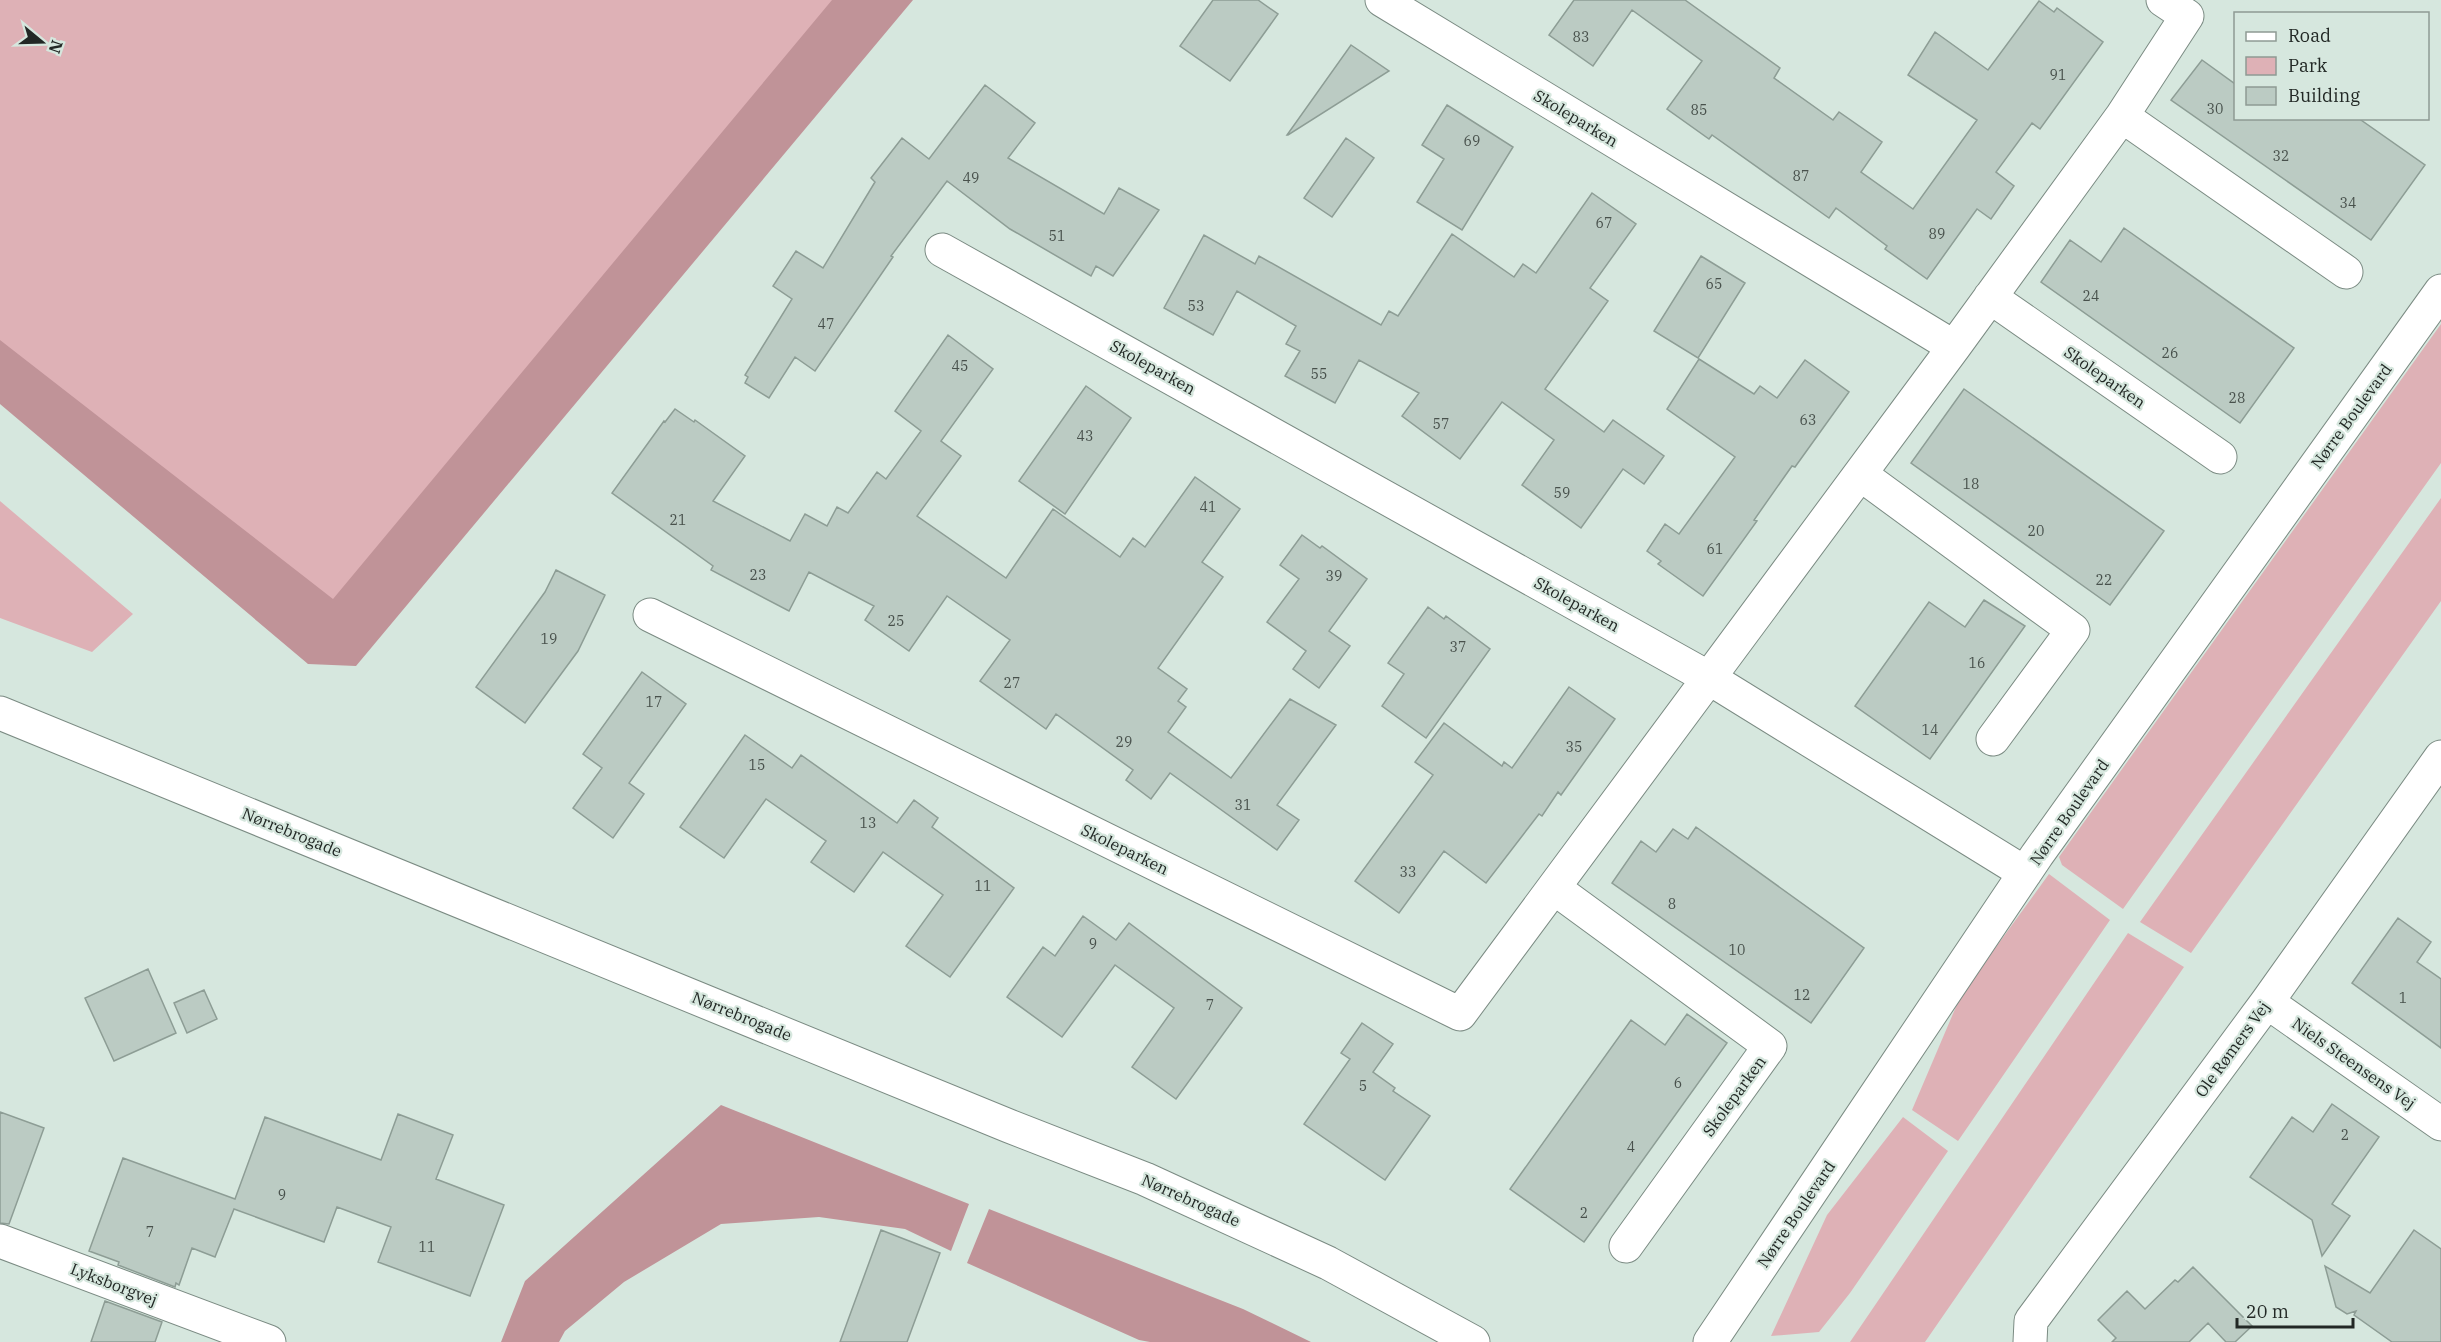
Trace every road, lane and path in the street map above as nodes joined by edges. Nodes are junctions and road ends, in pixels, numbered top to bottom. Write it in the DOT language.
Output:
graph roads {
  1 [pos="1382,0"];
  2 [pos="2183,5"];
  3 [pos="2122,116"];
  4 [pos="942,250"];
  5 [pos="2346,272"];
  6 [pos="2441,291"];
  7 [pos="1990,297"];
  8 [pos="1954,347"];
  9 [pos="2220,458"];
  10 [pos="1860,474"];
  11 [pos="650,615"];
  12 [pos="1709,678"];
  13 [pos="0,713"];
  14 [pos="1993,739"];
  15 [pos="2441,757"];
  16 [pos="2025,873"];
  17 [pos="1554,888"];
  18 [pos="2267,1002"];
  19 [pos="2441,1124"];
  20 [pos="0,1241"];
  21 [pos="1626,1246"];
  22 [pos="226,1334"];
  23 [pos="269,1342"];
  24 [pos="1473,1342"];
  25 [pos="1710,1342"];
  26 [pos="2030,1342"];
  1 -- 8 [label="street, Skoleparken"];
  2 -- 3 [label="street, Skoleparken"];
  3 -- 5 [label="street"];
  3 -- 7 [label="street, Skoleparken"];
  4 -- 12 [label="street, Skoleparken"];
  6 -- 16 [label="street, Nørre Boulevard"];
  7 -- 8 [label="street, Skoleparken"];
  7 -- 9 [label="street, Skoleparken"];
  8 -- 10 [label="street, Skoleparken"];
  10 -- 12 [label="street, Skoleparken"];
  10 -- 14 [label="street"];
  11 -- 17 [label="street, Skoleparken"];
  12 -- 16 [label="street, Skoleparken"];
  12 -- 17 [label="street, Skoleparken"];
  13 -- 24 [label="street, Nørrebrogade"];
  15 -- 18 [label="street, Ole Rømers Vej"];
  16 -- 25 [label="street, Nørre Boulevard"];
  17 -- 21 [label="street, Skoleparken"];
  18 -- 19 [label="street, Niels Steensens Vej"];
  18 -- 26 [label="street, Ole Rømers Vej"];
  20 -- 22 [label="street, Lyksborgvej"];
  22 -- 23 [label="street, Lyksborgvej"];
}
